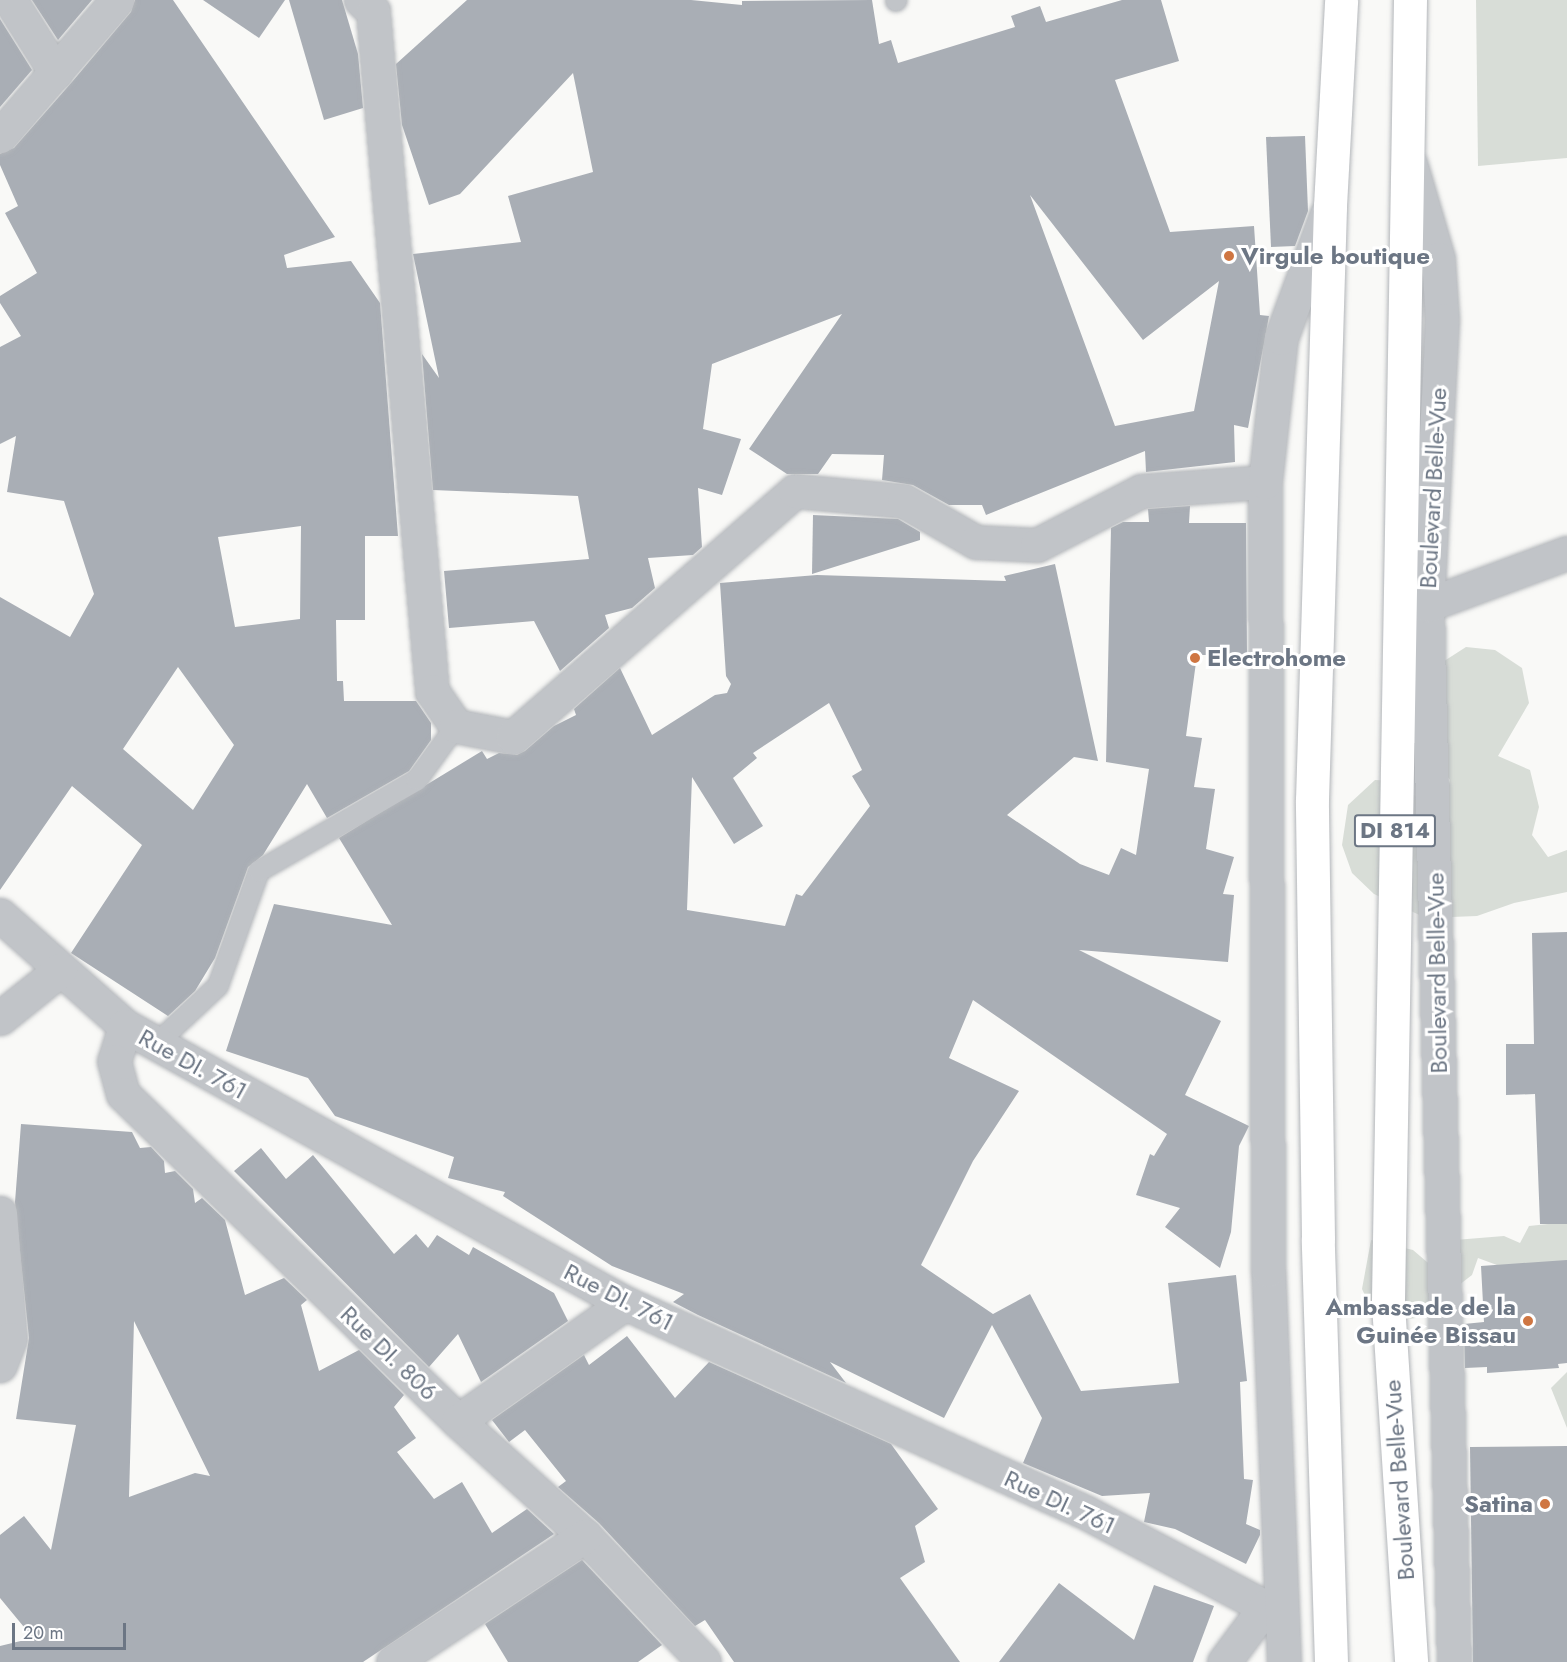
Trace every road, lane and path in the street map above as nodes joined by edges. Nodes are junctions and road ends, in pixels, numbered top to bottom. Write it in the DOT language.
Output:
graph roads {
  1 [pos="10,0"];
  2 [pos="117,0"];
  3 [pos="362,0"];
  4 [pos="1341,0"];
  5 [pos="1410,0"];
  6 [pos="56,73"];
  7 [pos="0,136"];
  8 [pos="1405,146"];
  9 [pos="1330,206"];
  10 [pos="1265,482"];
  11 [pos="1567,554"];
  12 [pos="1427,605"];
  13 [pos="456,726"];
  14 [pos="0,915"];
  15 [pos="60,969"];
  16 [pos="0,1018"];
  17 [pos="125,1026"];
  18 [pos="156,1044"];
  19 [pos="0,1213"];
  20 [pos="626,1303"];
  21 [pos="0,1365"];
  22 [pos="458,1421"];
  23 [pos="585,1536"];
  24 [pos="1272,1607"];
  25 [pos="393,1662"];
  26 [pos="704,1662"];
  27 [pos="1224,1662"];
  28 [pos="1284,1662"];
  29 [pos="1331,1662"];
  30 [pos="1411,1662"];
  31 [pos="1454,1662"];
  1 -- 6 [label="street"];
  2 -- 6 [label="street"];
  3 -- 13 [label="street"];
  4 -- 9 [label="main road"];
  5 -- 8 [label="main road, Boulevard Belle-Vue / DI 814"];
  6 -- 7 [label="street"];
  8 -- 12 [label="street, Boulevard Belle-Vue"];
  8 -- 30 [label="main road, Boulevard Belle-Vue / DI 814"];
  9 -- 10 [label="street"];
  9 -- 29 [label="main road"];
  10 -- 13 [label="street"];
  10 -- 24 [label="street"];
  11 -- 12 [label="street"];
  12 -- 31 [label="street, Boulevard Belle-Vue"];
  13 -- 18 [label="lane"];
  14 -- 15 [label="street, Rue DI. 761"];
  15 -- 16 [label="street"];
  15 -- 17 [label="street, Rue DI. 761"];
  17 -- 18 [label="street, Rue DI. 761"];
  17 -- 22 [label="street, Rue DI. 806"];
  18 -- 20 [label="street, Rue DI. 761"];
  19 -- 21 [label="street"];
  20 -- 22 [label="street"];
  20 -- 24 [label="street, Rue DI. 761"];
  22 -- 23 [label="street, Rue DI. 806"];
  23 -- 25 [label="street"];
  23 -- 26 [label="street, Rue DI. 806"];
  24 -- 27 [label="street"];
  24 -- 28 [label="street"];
}
